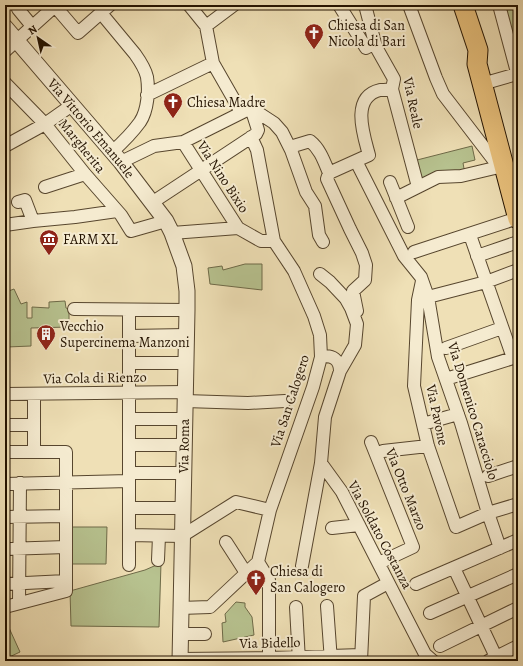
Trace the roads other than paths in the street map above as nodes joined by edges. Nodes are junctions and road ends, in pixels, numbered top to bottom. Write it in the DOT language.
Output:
graph roads {
  1 [pos="55,5"];
  2 [pos="110,5"];
  3 [pos="189,5"];
  4 [pos="234,5"];
  5 [pos="339,5"];
  6 [pos="365,5"];
  7 [pos="409,5"];
  8 [pos="452,5"];
  9 [pos="463,5"];
  10 [pos="499,5"];
  11 [pos="18,9"];
  12 [pos="101,13"];
  13 [pos="32,26"];
  14 [pos="206,26"];
  15 [pos="5,27"];
  16 [pos="16,40"];
  17 [pos="375,43"];
  18 [pos="5,51"];
  19 [pos="213,64"];
  20 [pos="477,64"];
  21 [pos="518,75"];
  22 [pos="5,82"];
  23 [pos="482,84"];
  24 [pos="392,89"];
  25 [pos="147,98"];
  26 [pos="72,105"];
  27 [pos="246,110"];
  28 [pos="45,124"];
  29 [pos="254,134"];
  30 [pos="183,142"];
  31 [pos="5,146"];
  32 [pos="290,147"];
  33 [pos="117,157"];
  34 [pos="356,161"];
  35 [pos="502,167"];
  36 [pos="201,170"];
  37 [pos="329,173"];
  38 [pos="85,174"];
  39 [pos="390,182"];
  40 [pos="45,186"];
  41 [pos="418,187"];
  42 [pos="515,197"];
  43 [pos="396,198"];
  44 [pos="18,202"];
  45 [pos="152,202"];
  46 [pos="117,211"];
  47 [pos="518,219"];
  48 [pos="33,221"];
  49 [pos="5,225"];
  50 [pos="169,227"];
  51 [pos="408,227"];
  52 [pos="238,228"];
  53 [pos="470,235"];
  54 [pos="274,241"];
  55 [pos="323,242"];
  56 [pos="518,242"];
  57 [pos="414,252"];
  58 [pos="477,256"];
  59 [pos="518,270"];
  60 [pos="320,274"];
  61 [pos="422,281"];
  62 [pos="486,282"];
  63 [pos="428,297"];
  64 [pos="74,309"];
  65 [pos="129,310"];
  66 [pos="187,310"];
  67 [pos="357,324"];
  68 [pos="502,328"];
  69 [pos="186,335"];
  70 [pos="129,336"];
  71 [pos="446,348"];
  72 [pos="321,357"];
  73 [pos="186,363"];
  74 [pos="515,363"];
  75 [pos="129,364"];
  76 [pos="340,371"];
  77 [pos="446,379"];
  78 [pos="129,392"];
  79 [pos="5,394"];
  80 [pos="34,394"];
  81 [pos="185,396"];
  82 [pos="285,401"];
  83 [pos="458,414"];
  84 [pos="129,419"];
  85 [pos="184,419"];
  86 [pos="423,424"];
  87 [pos="5,425"];
  88 [pos="34,425"];
  89 [pos="371,442"];
  90 [pos="129,445"];
  91 [pos="184,445"];
  92 [pos="428,446"];
  93 [pos="383,451"];
  94 [pos="5,452"];
  95 [pos="34,452"];
  96 [pos="322,463"];
  97 [pos="518,466"];
  98 [pos="183,473"];
  99 [pos="488,476"];
  100 [pos="129,477"];
  101 [pos="66,482"];
  102 [pos="20,483"];
  103 [pos="5,484"];
  104 [pos="518,504"];
  105 [pos="129,508"];
  106 [pos="183,508"];
  107 [pos="270,510"];
  108 [pos="488,513"];
  109 [pos="66,516"];
  110 [pos="5,517"];
  111 [pos="20,517"];
  112 [pos="359,525"];
  113 [pos="332,528"];
  114 [pos="129,535"];
  115 [pos="158,536"];
  116 [pos="182,536"];
  117 [pos="518,540"];
  118 [pos="226,542"];
  119 [pos="66,547"];
  120 [pos="20,548"];
  121 [pos="500,548"];
  122 [pos="5,549"];
  123 [pos="158,560"];
  124 [pos="258,562"];
  125 [pos="379,563"];
  126 [pos="130,565"];
  127 [pos="302,566"];
  128 [pos="454,568"];
  129 [pos="246,573"];
  130 [pos="518,574"];
  131 [pos="388,583"];
  132 [pos="5,584"];
  133 [pos="19,584"];
  134 [pos="416,584"];
  135 [pos="66,586"];
  136 [pos="467,597"];
  137 [pos="19,603"];
  138 [pos="327,606"];
  139 [pos="5,607"];
  140 [pos="296,607"];
  141 [pos="180,608"];
  142 [pos="518,608"];
  143 [pos="430,613"];
  144 [pos="481,626"];
  145 [pos="180,634"];
  146 [pos="205,634"];
  147 [pos="440,646"];
  148 [pos="518,646"];
  149 [pos="361,658"];
  150 [pos="299,659"];
  151 [pos="331,659"];
  152 [pos="427,659"];
  153 [pos="492,659"];
  154 [pos="180,660"];
  155 [pos="235,660"];
  156 [pos="269,660"];
  1 -- 12 [label="street"];
  1 -- 13 [label="street"];
  2 -- 12 [label="street"];
  3 -- 14 [label="street"];
  4 -- 14 [label="street"];
  5 -- 17 [label="street"];
  6 -- 17 [label="street, Via Reale"];
  7 -- 35 [label="street"];
  8 -- 20 [label="main road"];
  9 -- 20 [label="main road"];
  10 -- 21 [label="street"];
  11 -- 13 [label="street"];
  12 -- 25 [label="street"];
  13 -- 16 [label="street"];
  14 -- 19 [label="street"];
  15 -- 16 [label="street, Via Vittorio Emanuele"];
  16 -- 18 [label="street"];
  16 -- 26 [label="street, Via Vittorio Emanuele"];
  17 -- 24 [label="street, Via Reale"];
  19 -- 25 [label="street"];
  19 -- 27 [label="street"];
  20 -- 23 [label="main road"];
  21 -- 23 [label="street"];
  22 -- 28 [label="street, Margherita"];
  23 -- 35 [label="main road"];
  24 -- 34 [label="street"];
  24 -- 41 [label="street, Via Reale"];
  25 -- 33 [label="street"];
  26 -- 28 [label="street"];
  26 -- 33 [label="street, Via Vittorio Emanuele"];
  27 -- 29 [label="street"];
  27 -- 30 [label="street"];
  27 -- 32 [label="street"];
  28 -- 31 [label="street"];
  28 -- 38 [label="street, Margherita"];
  29 -- 36 [label="street"];
  29 -- 54 [label="street"];
  30 -- 33 [label="street"];
  30 -- 36 [label="street, Via Nino Bixio"];
  32 -- 37 [label="street"];
  32 -- 55 [label="street"];
  33 -- 45 [label="street, Via Vittorio Emanuele"];
  34 -- 37 [label="street"];
  34 -- 61 [label="street, Via Domenico Caracciolo"];
  35 -- 41 [label="street"];
  35 -- 42 [label="main road"];
  36 -- 45 [label="street"];
  36 -- 52 [label="street, Via Nino Bixio"];
  37 -- 67 [label="street"];
  38 -- 40 [label="street"];
  38 -- 46 [label="street, Margherita"];
  39 -- 43 [label="street"];
  41 -- 43 [label="street"];
  42 -- 47 [label="main road"];
  43 -- 51 [label="street"];
  44 -- 48 [label="street"];
  45 -- 50 [label="street, Via Vittorio Emanuele"];
  46 -- 48 [label="street"];
  46 -- 50 [label="street, Margherita"];
  47 -- 53 [label="street"];
  48 -- 49 [label="street"];
  50 -- 52 [label="street"];
  50 -- 66 [label="street, Via Roma"];
  52 -- 54 [label="street"];
  53 -- 57 [label="street"];
  53 -- 58 [label="street"];
  54 -- 72 [label="street, Via San Calogero"];
  56 -- 58 [label="street"];
  58 -- 62 [label="street"];
  59 -- 62 [label="street"];
  60 -- 67 [label="street"];
  61 -- 63 [label="street, Via Domenico Caracciolo"];
  61 -- 86 [label="street, Via Pavone"];
  62 -- 63 [label="street"];
  62 -- 68 [label="street"];
  63 -- 77 [label="street, Via Domenico Caracciolo"];
  64 -- 65 [label="street"];
  65 -- 66 [label="street"];
  65 -- 70 [label="street"];
  66 -- 69 [label="street, Via Roma"];
  67 -- 76 [label="street"];
  68 -- 71 [label="street"];
  68 -- 74 [label="street"];
  69 -- 70 [label="street"];
  69 -- 73 [label="street, Via Roma"];
  70 -- 75 [label="street"];
  72 -- 76 [label="street"];
  72 -- 107 [label="street, Via San Calogero"];
  73 -- 75 [label="street"];
  73 -- 81 [label="street, Via Roma"];
  74 -- 77 [label="street"];
  75 -- 78 [label="street"];
  76 -- 96 [label="street"];
  77 -- 83 [label="street, Via Domenico Caracciolo"];
  78 -- 80 [label="street, Via Cola di Rienzo"];
  78 -- 81 [label="street, Via Cola di Rienzo"];
  78 -- 84 [label="street"];
  79 -- 80 [label="street, Via Cola di Rienzo"];
  80 -- 88 [label="street"];
  81 -- 82 [label="street, Via Cola di Rienzo"];
  81 -- 85 [label="street, Via Roma"];
  83 -- 86 [label="street"];
  83 -- 108 [label="street, Via Domenico Caracciolo"];
  84 -- 85 [label="street"];
  84 -- 90 [label="street"];
  85 -- 91 [label="street, Via Roma"];
  86 -- 92 [label="street, Via Pavone"];
  87 -- 88 [label="street"];
  88 -- 95 [label="street"];
  89 -- 125 [label="street, Via Otto Marzo"];
  90 -- 91 [label="street"];
  90 -- 100 [label="street"];
  91 -- 98 [label="street, Via Roma"];
  92 -- 93 [label="street, Via Otto Marzo"];
  92 -- 108 [label="street, Via Pavone"];
  94 -- 95 [label="street"];
  95 -- 101 [label="street"];
  96 -- 112 [label="street, Via Soldato Costanza"];
  96 -- 127 [label="street"];
  97 -- 99 [label="street"];
  98 -- 100 [label="street"];
  98 -- 106 [label="street, Via Roma"];
  100 -- 101 [label="street"];
  100 -- 105 [label="street"];
  101 -- 102 [label="street"];
  101 -- 109 [label="street"];
  102 -- 103 [label="street"];
  102 -- 111 [label="street"];
  104 -- 108 [label="street"];
  105 -- 106 [label="street"];
  105 -- 114 [label="street"];
  106 -- 116 [label="street, Via Roma"];
  107 -- 116 [label="street"];
  107 -- 124 [label="street, Via San Calogero"];
  108 -- 121 [label="street, Via Domenico Caracciolo"];
  109 -- 111 [label="street"];
  109 -- 119 [label="street"];
  110 -- 111 [label="street"];
  111 -- 120 [label="street"];
  112 -- 113 [label="street"];
  112 -- 125 [label="street, Via Soldato Costanza"];
  114 -- 115 [label="street"];
  114 -- 126 [label="street"];
  115 -- 116 [label="street"];
  115 -- 123 [label="street"];
  116 -- 141 [label="street, Via Roma"];
  117 -- 121 [label="street"];
  118 -- 129 [label="street"];
  119 -- 120 [label="street"];
  119 -- 135 [label="street"];
  120 -- 122 [label="street"];
  120 -- 133 [label="street"];
  121 -- 128 [label="street"];
  124 -- 129 [label="street"];
  124 -- 156 [label="street"];
  125 -- 131 [label="street, Via Soldato Costanza"];
  128 -- 134 [label="street"];
  128 -- 136 [label="street"];
  129 -- 141 [label="street"];
  130 -- 136 [label="street"];
  131 -- 149 [label="street"];
  131 -- 152 [label="street, Via Soldato Costanza"];
  132 -- 133 [label="street"];
  133 -- 135 [label="street"];
  133 -- 137 [label="street"];
  135 -- 137 [label="street"];
  136 -- 143 [label="street"];
  136 -- 144 [label="street"];
  137 -- 139 [label="street"];
  138 -- 151 [label="street"];
  140 -- 150 [label="street"];
  141 -- 145 [label="street, Via Roma"];
  142 -- 144 [label="street"];
  144 -- 147 [label="street"];
  144 -- 153 [label="street"];
  145 -- 146 [label="street"];
  145 -- 154 [label="street, Via Roma"];
  148 -- 153 [label="street"];
  149 -- 151 [label="street, Via Bidello"];
  150 -- 151 [label="street, Via Bidello"];
  150 -- 156 [label="street, Via Bidello"];
  154 -- 155 [label="street, Via Bidello"];
  155 -- 156 [label="street, Via Bidello"];
}
